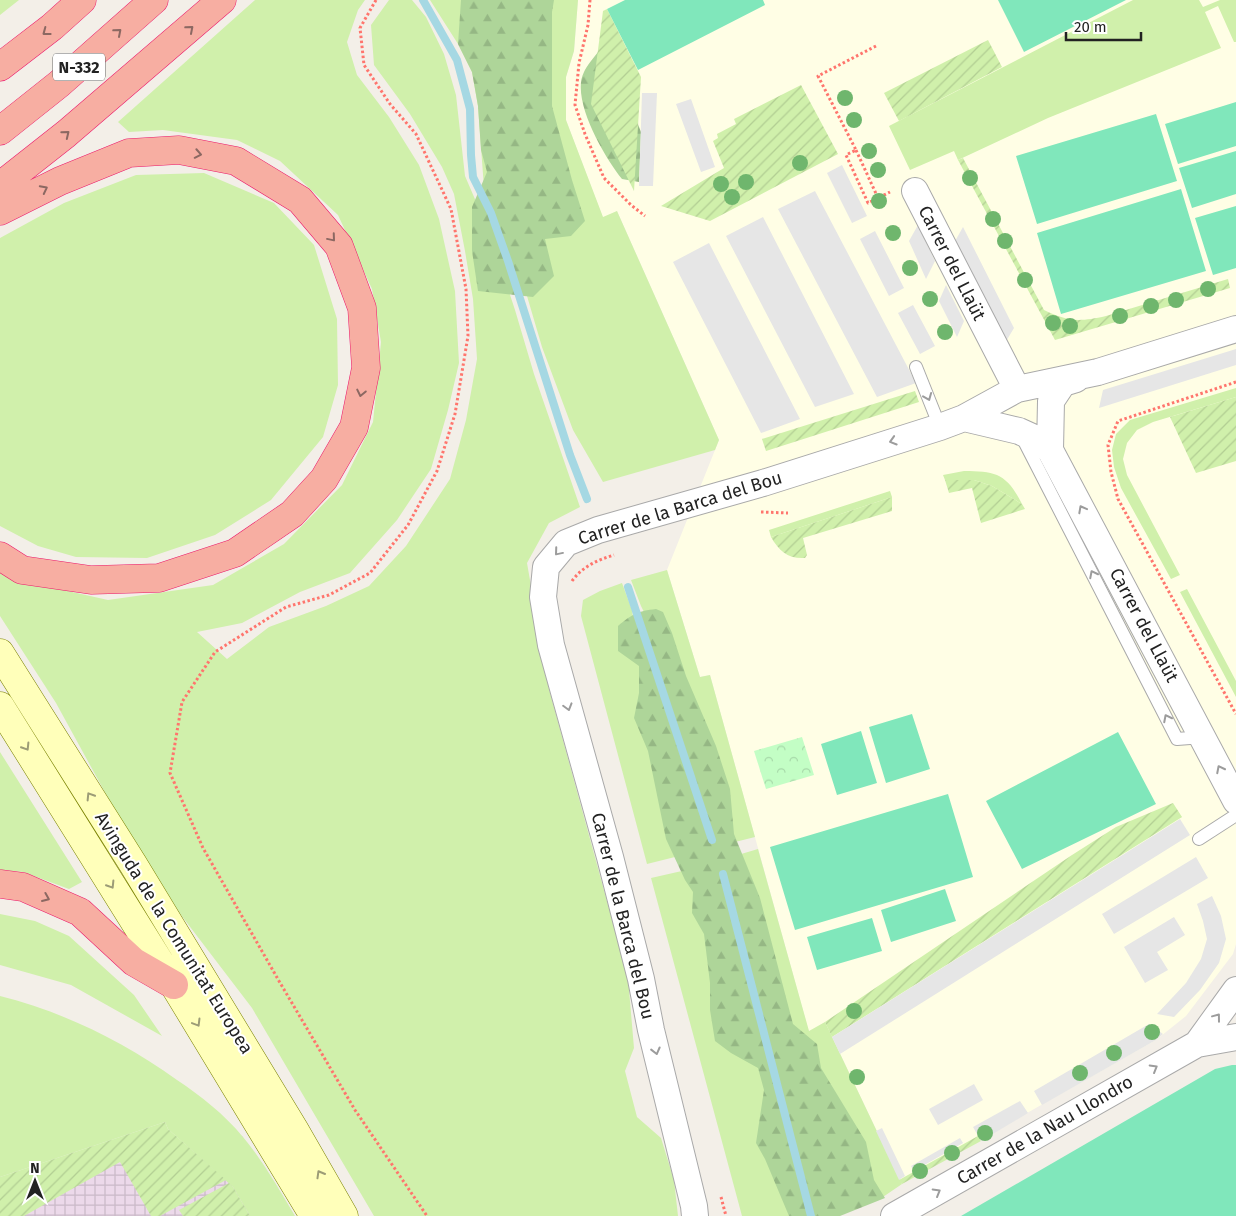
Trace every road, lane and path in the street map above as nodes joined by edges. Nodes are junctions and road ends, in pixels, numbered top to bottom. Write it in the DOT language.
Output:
graph roads {
  1 [pos="82,0"];
  2 [pos="154,0"];
  3 [pos="222,0"];
  4 [pos="376,0"];
  5 [pos="590,0"];
  6 [pos="876,46"];
  7 [pos="0,67"];
  8 [pos="0,131"];
  9 [pos="856,150"];
  10 [pos="0,186"];
  11 [pos="905,190"];
  12 [pos="878,198"];
  13 [pos="0,211"];
  14 [pos="645,216"];
  15 [pos="1236,329"];
  16 [pos="916,366"];
  17 [pos="1098,372"];
  18 [pos="1236,382"];
  19 [pos="1017,389"];
  20 [pos="952,422"];
  21 [pos="1019,431"];
  22 [pos="1050,450"];
  23 [pos="754,512"];
  24 [pos="788,513"];
  25 [pos="617,554"];
  26 [pos="0,556"];
  27 [pos="569,586"];
  28 [pos="0,653"];
  29 [pos="0,706"];
  30 [pos="1236,714"];
  31 [pos="1203,737"];
  32 [pos="1236,801"];
  33 [pos="1236,815"];
  34 [pos="1199,840"];
  35 [pos="0,884"];
  36 [pos="174,985"];
  37 [pos="1236,990"];
  38 [pos="1236,1037"];
  39 [pos="1197,1044"];
  40 [pos="662,1077"];
  41 [pos="719,1191"];
  42 [pos="314,1216"];
  43 [pos="344,1216"];
  44 [pos="427,1216"];
  45 [pos="695,1216"];
  46 [pos="710,1216"];
  47 [pos="726,1216"];
  48 [pos="894,1216"];
  1 -- 7 [label="highway, N-332, one-way"];
  8 -- 2 [label="highway, N-332, one-way"];
  10 -- 3 [label="highway, one-way"];
  4 -- 44 [label="path"];
  5 -- 14 [label="path"];
  6 -- 9 [label="path"];
  9 -- 12 [label="path"];
  9 -- 12 [label="path"];
  11 -- 12 [label="path"];
  11 -- 19 [label="street, Carrer del Llaüt"];
  13 -- 26 [label="highway, one-way"];
  15 -- 17 [label="street, Carrer de la Barca del Bou"];
  16 -- 20 [label="lane, one-way"];
  17 -- 19 [label="street, Carrer de la Barca del Bou"];
  17 -- 22 [label="street, Carrer del Llaüt"];
  18 -- 30 [label="path"];
  19 -- 20 [label="street, Carrer de la Barca del Bou"];
  20 -- 21 [label="street, Carrer del Llaüt"];
  20 -- 40 [label="street, Carrer de la Barca del Bou, one-way"];
  21 -- 22 [label="street, Carrer del Llaüt"];
  31 -- 21 [label="lane, one-way"];
  31 -- 22 [label="street, Carrer del Llaüt, one-way"];
  23 -- 24 [label="path"];
  25 -- 27 [label="path"];
  43 -- 28 [label="main road, Avinguda de la Comunitat Europea, one-way"];
  29 -- 36 [label="main road, one-way"];
  32 -- 31 [label="street, Carrer del Llaüt, one-way"];
  33 -- 34 [label="lane"];
  35 -- 36 [label="highway, one-way"];
  36 -- 42 [label="main road, one-way"];
  39 -- 37 [label="street, Carrer de la Nau Llondro, one-way"];
  38 -- 39 [label="street, Carrer de la Nau Llondro"];
  48 -- 39 [label="street, Carrer de la Nau Llondro, one-way"];
  40 -- 45 [label="street, Carrer de la Barca del Bou"];
  40 -- 46 [label="street"];
  41 -- 47 [label="path"];
}
